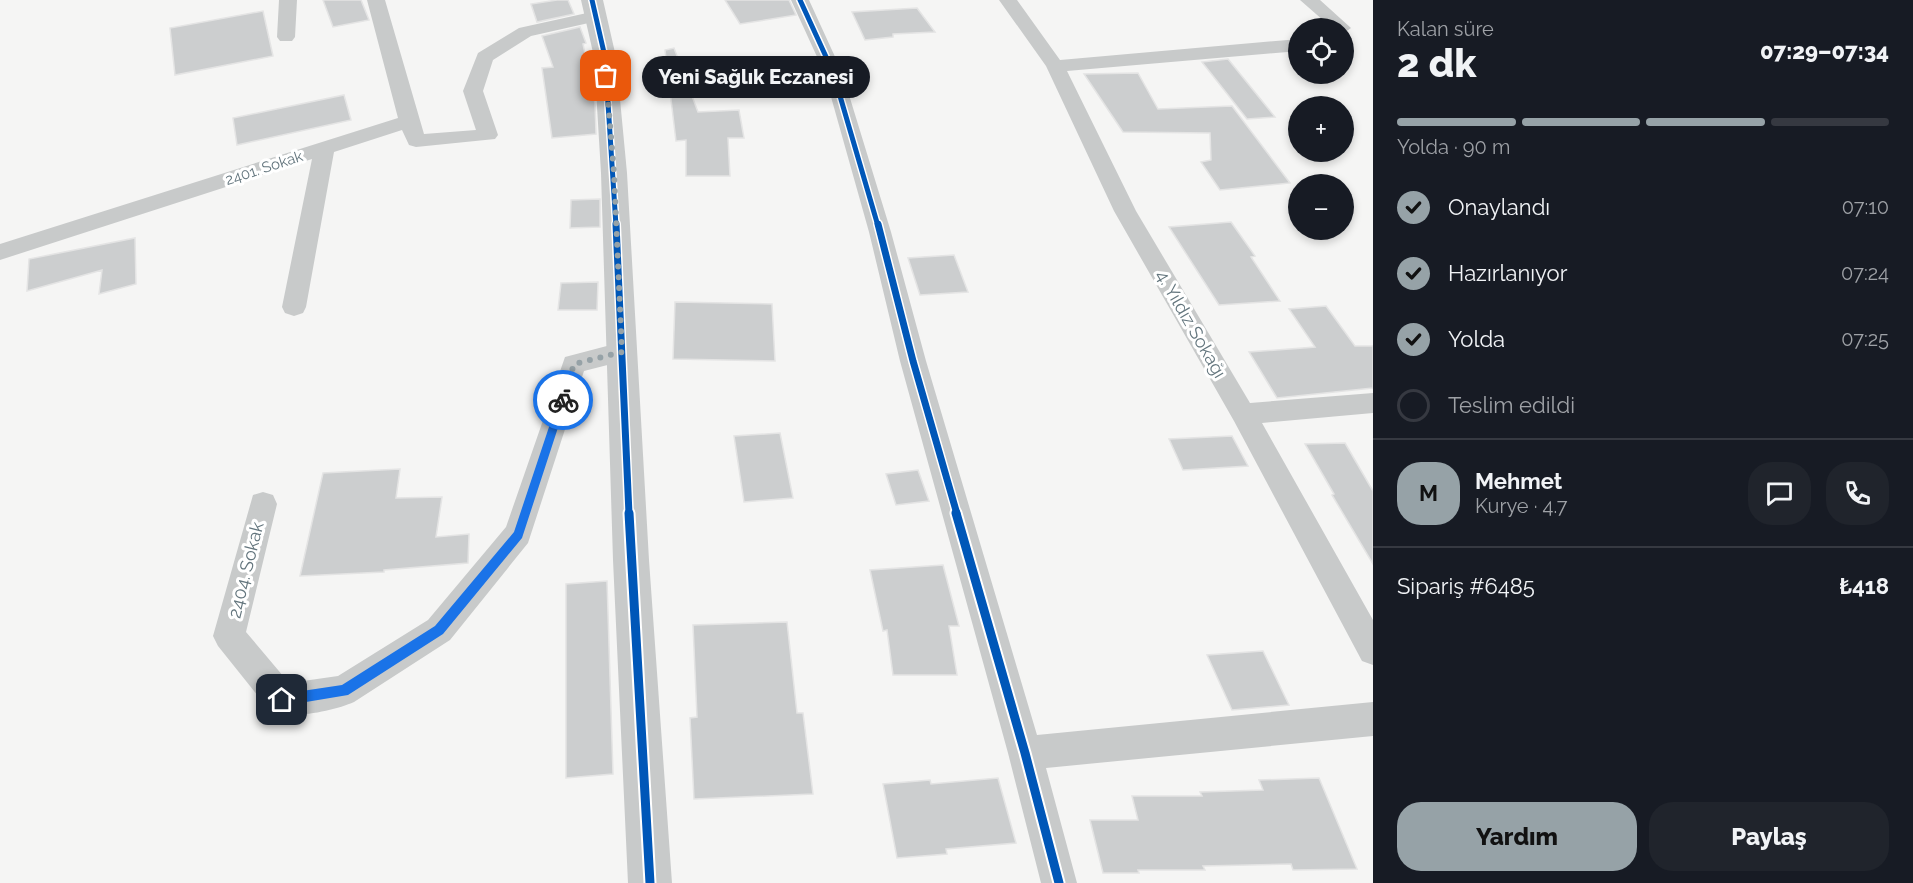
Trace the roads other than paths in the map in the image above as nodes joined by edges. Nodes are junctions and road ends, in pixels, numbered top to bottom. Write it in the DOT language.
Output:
graph roads {
  1 [pos="288,0"];
  2 [pos="376,0"];
  3 [pos="800,0"];
  4 [pos="1008,0"];
  5 [pos="1309,0"];
  6 [pos="594,8"];
  7 [pos="1329,18"];
  8 [pos="286,37"];
  9 [pos="1288,46"];
  10 [pos="1055,66"];
  11 [pos="409,121"];
  12 [pos="324,149"];
  13 [pos="0,252"];
  14 [pos="294,307"];
  15 [pos="622,352"];
  16 [pos="1373,403"];
  17 [pos="1243,414"];
  18 [pos="262,504"];
  19 [pos="1373,650"];
  20 [pos="1373,719"];
  21 [pos="1025,753"];
  22 [pos="650,883"];
  23 [pos="1059,883"];
  1 -- 8 [label="street"];
  2 -- 11 [label="street"];
  3 -- 21 [label="street"];
  4 -- 10 [label="street, 4. Yıldız Sokağı"];
  5 -- 7 [label="street"];
  6 -- 11 [label="street"];
  6 -- 15 [label="street"];
  9 -- 10 [label="street"];
  10 -- 17 [label="street, 4. Yıldız Sokağı"];
  11 -- 12 [label="street, 2401. Sokak"];
  12 -- 13 [label="street, 2401. Sokak"];
  12 -- 14 [label="street"];
  15 -- 18 [label="street, 2404. Sokak"];
  15 -- 22 [label="street"];
  16 -- 17 [label="street"];
  17 -- 19 [label="street, 4. Yıldız Sokağı"];
  20 -- 21 [label="street"];
  21 -- 23 [label="street"];
}
